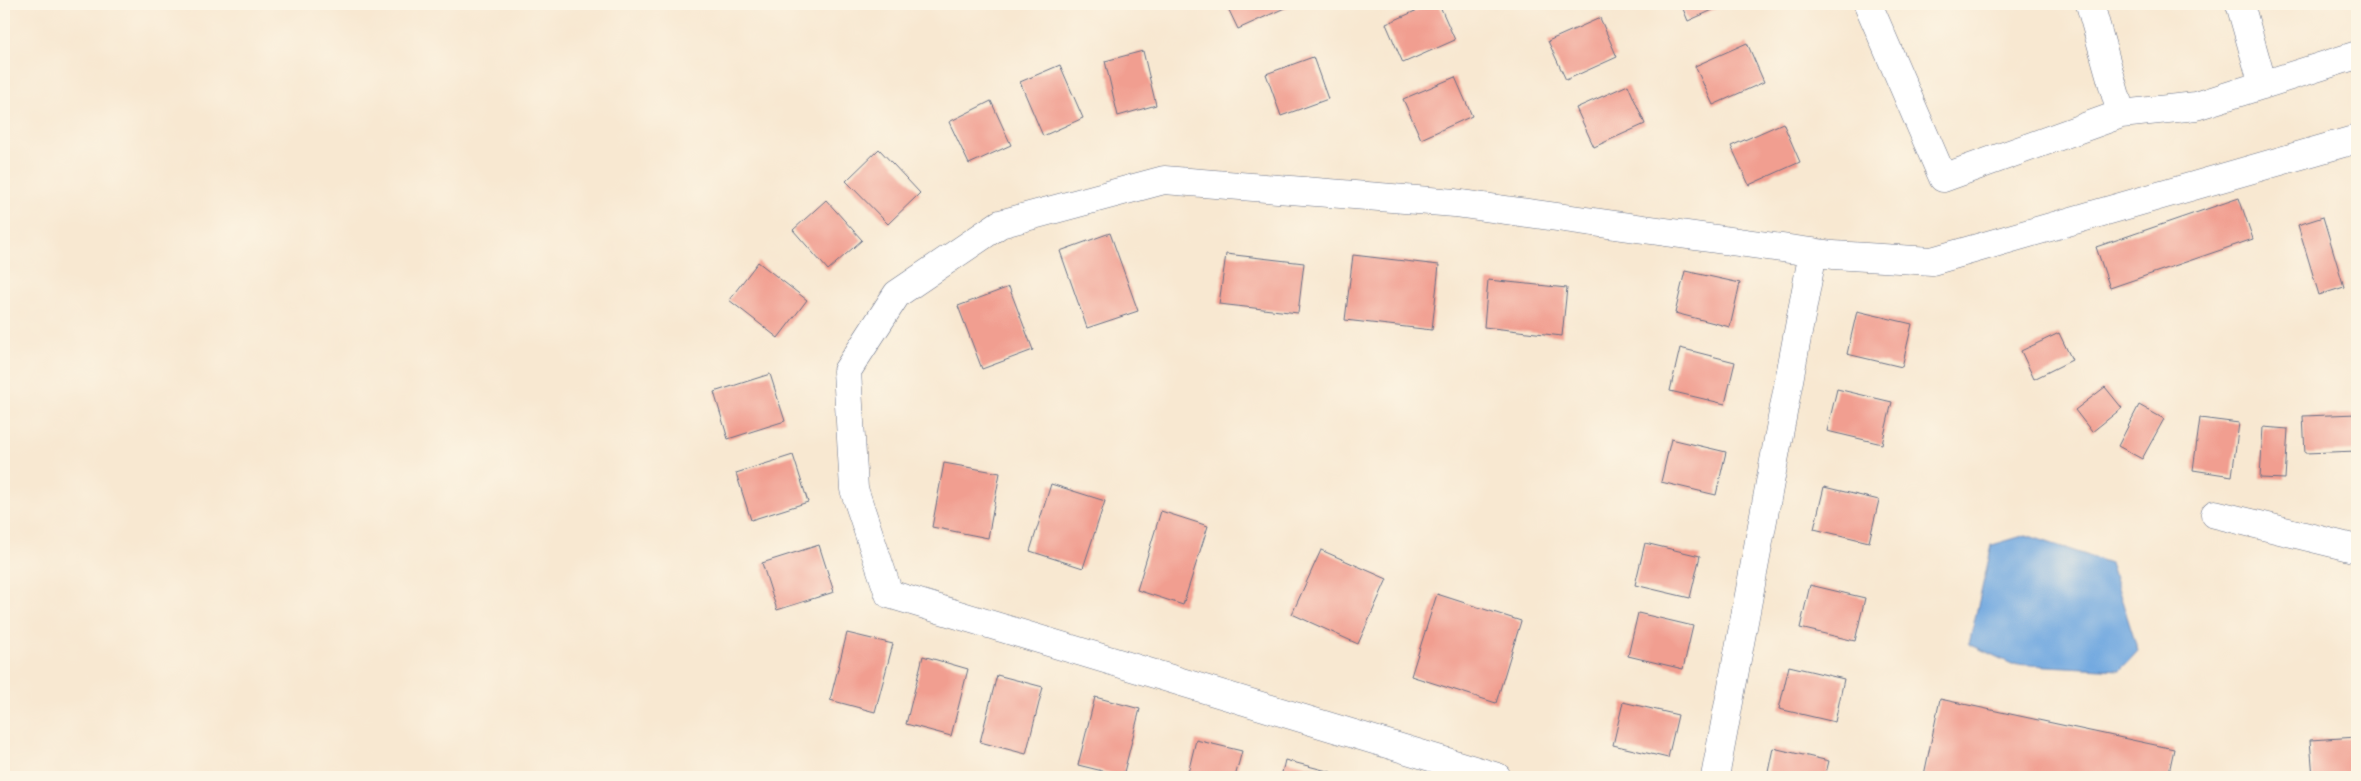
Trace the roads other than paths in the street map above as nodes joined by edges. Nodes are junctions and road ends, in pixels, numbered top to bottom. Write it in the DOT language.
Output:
graph roads {
  1 [pos="1868,4"];
  2 [pos="2090,4"];
  3 [pos="2240,4"];
  4 [pos="2357,55"];
  5 [pos="2263,85"];
  6 [pos="2121,114"];
  7 [pos="2357,139"];
  8 [pos="1813,252"];
  9 [pos="2215,514"];
  10 [pos="2357,549"];
  11 [pos="1497,777"];
  12 [pos="1715,777"];
  1 -- 6 [label="lane"];
  2 -- 6 [label="lane"];
  3 -- 5 [label="lane"];
  4 -- 5 [label="lane"];
  5 -- 6 [label="lane"];
  7 -- 8 [label="lane"];
  8 -- 11 [label="lane"];
  8 -- 12 [label="lane"];
  9 -- 10 [label="lane"];
}
